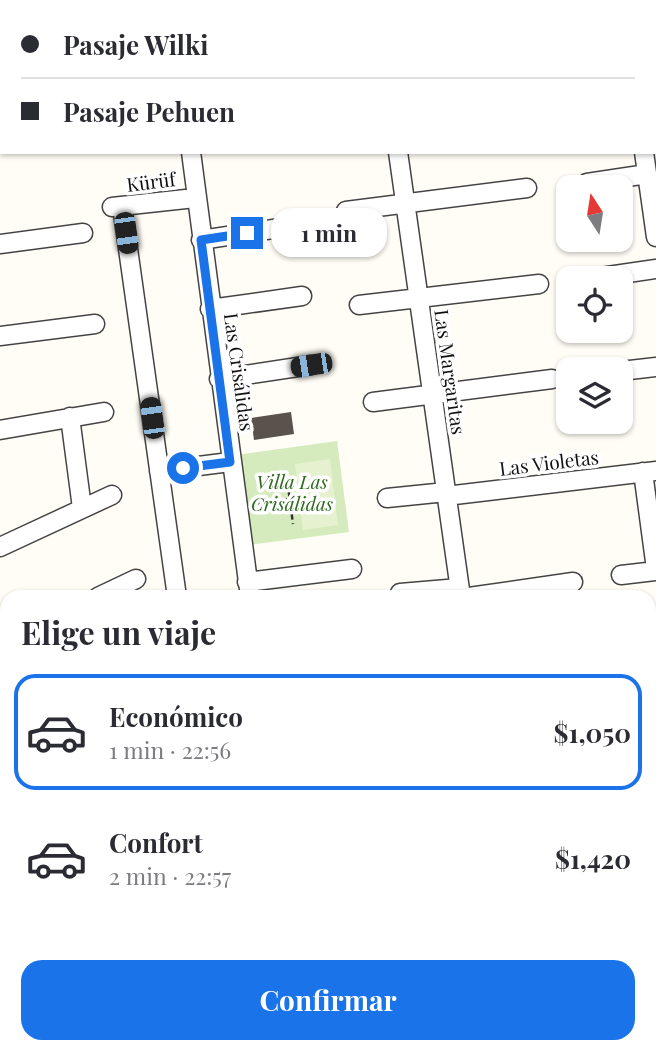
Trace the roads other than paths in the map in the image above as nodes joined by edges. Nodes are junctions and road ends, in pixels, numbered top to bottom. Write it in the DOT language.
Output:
graph roads {
  1 [pos="191,154"];
  2 [pos="398,154"];
  3 [pos="649,166"];
  4 [pos="616,175"];
  5 [pos="527,188"];
  6 [pos="195,198"];
  7 [pos="405,204"];
  8 [pos="346,211"];
  9 [pos="293,226"];
  10 [pos="83,233"];
  11 [pos="656,237"];
  12 [pos="201,240"];
  13 [pos="0,244"];
  14 [pos="656,269"];
  15 [pos="633,272"];
  16 [pos="540,284"];
  17 [pos="302,296"];
  18 [pos="419,298"];
  19 [pos="359,305"];
  20 [pos="210,309"];
  21 [pos="95,324"];
  22 [pos="0,336"];
  23 [pos="311,365"];
  24 [pos="656,367"];
  25 [pos="633,370"];
  26 [pos="219,379"];
  27 [pos="552,379"];
  28 [pos="432,394"];
  29 [pos="373,402"];
  30 [pos="104,412"];
  31 [pos="70,417"];
  32 [pos="0,430"];
  33 [pos="230,462"];
  34 [pos="159,471"];
  35 [pos="650,471"];
  36 [pos="446,494"];
  37 [pos="112,495"];
  38 [pos="387,498"];
  39 [pos="82,508"];
  40 [pos="0,547"];
  41 [pos="352,569"];
  42 [pos="656,570"];
  43 [pos="621,576"];
  44 [pos="136,579"];
  45 [pos="573,582"];
  46 [pos="248,589"];
  47 [pos="113,590"];
  48 [pos="176,590"];
  49 [pos="462,590"];
  50 [pos="500,590"];
  1 -- 6 [label="street, Las Crisálidas"];
  2 -- 7 [label="street, Las Margaritas"];
  3 -- 4 [label="street"];
  3 -- 11 [label="street"];
  5 -- 7 [label="street"];
  6 -- 12 [label="street, Las Crisálidas"];
  6 -- 34 [label="street, Kürüf"];
  7 -- 8 [label="street"];
  7 -- 18 [label="street, Las Margaritas"];
  9 -- 12 [label="street"];
  10 -- 13 [label="street"];
  12 -- 20 [label="street, Las Crisálidas"];
  14 -- 15 [label="street"];
  16 -- 18 [label="street"];
  17 -- 20 [label="street"];
  18 -- 19 [label="street"];
  18 -- 28 [label="street, Las Margaritas"];
  20 -- 26 [label="street, Las Crisálidas"];
  21 -- 22 [label="street"];
  23 -- 26 [label="street"];
  24 -- 25 [label="street"];
  26 -- 33 [label="street, Las Crisálidas"];
  27 -- 28 [label="street"];
  28 -- 29 [label="street"];
  28 -- 36 [label="street, Las Margaritas"];
  30 -- 31 [label="street"];
  31 -- 32 [label="street"];
  31 -- 39 [label="street"];
  33 -- 34 [label="street"];
  33 -- 46 [label="street, Las Crisálidas"];
  34 -- 48 [label="street"];
  35 -- 36 [label="street, Las Violetas"];
  35 -- 42 [label="street"];
  36 -- 38 [label="street, Las Violetas"];
  36 -- 49 [label="street, Las Margaritas"];
  37 -- 39 [label="street"];
  39 -- 40 [label="street"];
  41 -- 46 [label="street"];
  42 -- 43 [label="street"];
  44 -- 47 [label="street"];
  45 -- 50 [label="street"];
}
